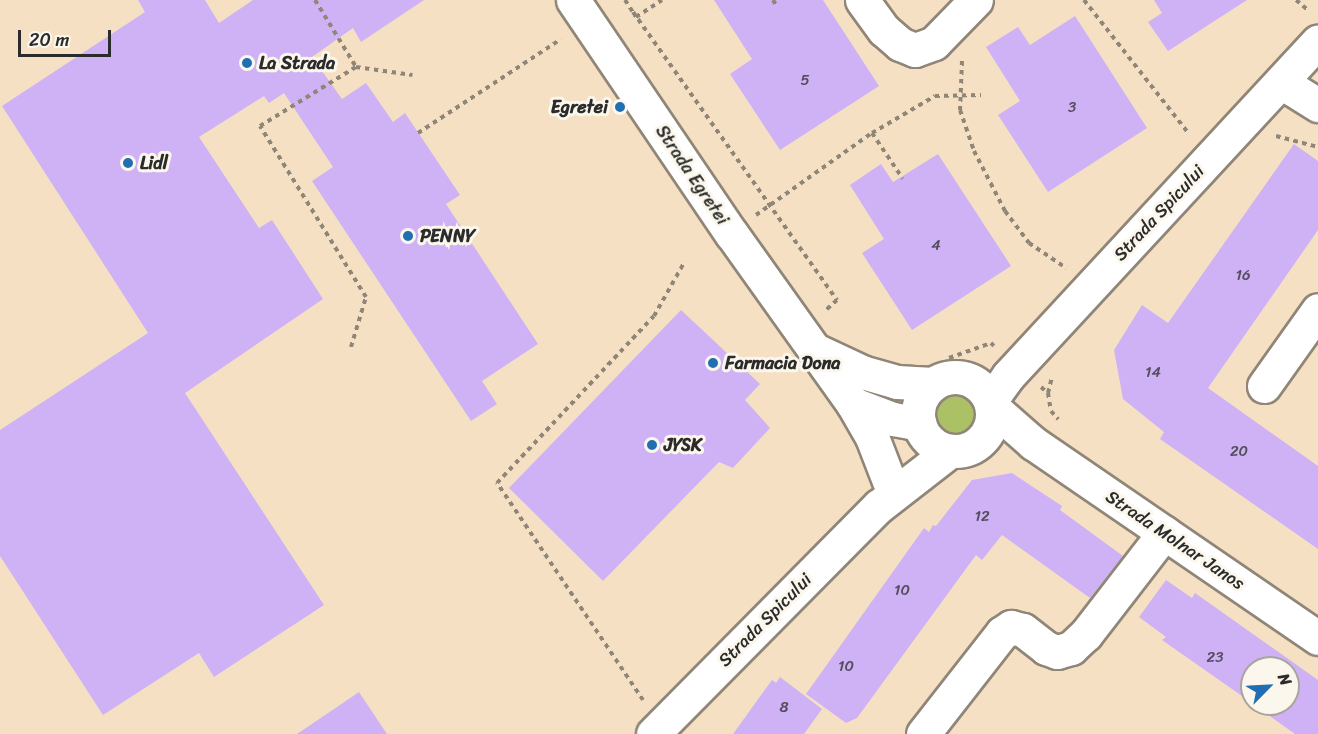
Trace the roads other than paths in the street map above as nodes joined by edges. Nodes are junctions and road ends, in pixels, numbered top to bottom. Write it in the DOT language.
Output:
graph roads {
  1 [pos="573,0"];
  2 [pos="862,0"];
  3 [pos="968,9"];
  4 [pos="1318,41"];
  5 [pos="1281,82"];
  6 [pos="1318,105"];
  7 [pos="1318,310"];
  8 [pos="813,349"];
  9 [pos="949,374"];
  10 [pos="1264,386"];
  11 [pos="1002,387"];
  12 [pos="853,404"];
  13 [pos="921,427"];
  14 [pos="1033,443"];
  15 [pos="962,449"];
  16 [pos="884,494"];
  17 [pos="1164,533"];
  18 [pos="1318,638"];
  19 [pos="657,730"];
  20 [pos="923,734"];
  1 -- 8 [label="street, Strada Egretei"];
  2 -- 3 [label="street"];
  4 -- 5 [label="street, Strada Spicului"];
  5 -- 6 [label="street"];
  5 -- 11 [label="street, Strada Spicului"];
  7 -- 10 [label="street"];
  8 -- 9 [label="street, Strada Egretei"];
  8 -- 12 [label="street, Strada Egretei"];
  9 -- 11 [label="street"];
  9 -- 13 [label="street"];
  11 -- 14 [label="street, Strada Molnar Janos"];
  11 -- 15 [label="street"];
  12 -- 13 [label="street"];
  12 -- 16 [label="street"];
  13 -- 15 [label="street"];
  13 -- 16 [label="street, Strada Spicului"];
  14 -- 15 [label="street"];
  14 -- 17 [label="street, Strada Molnar Janos"];
  15 -- 16 [label="street, Strada Spicului"];
  16 -- 19 [label="street, Strada Spicului"];
  17 -- 18 [label="street, Strada Molnar Janos"];
  17 -- 20 [label="street"];
}
